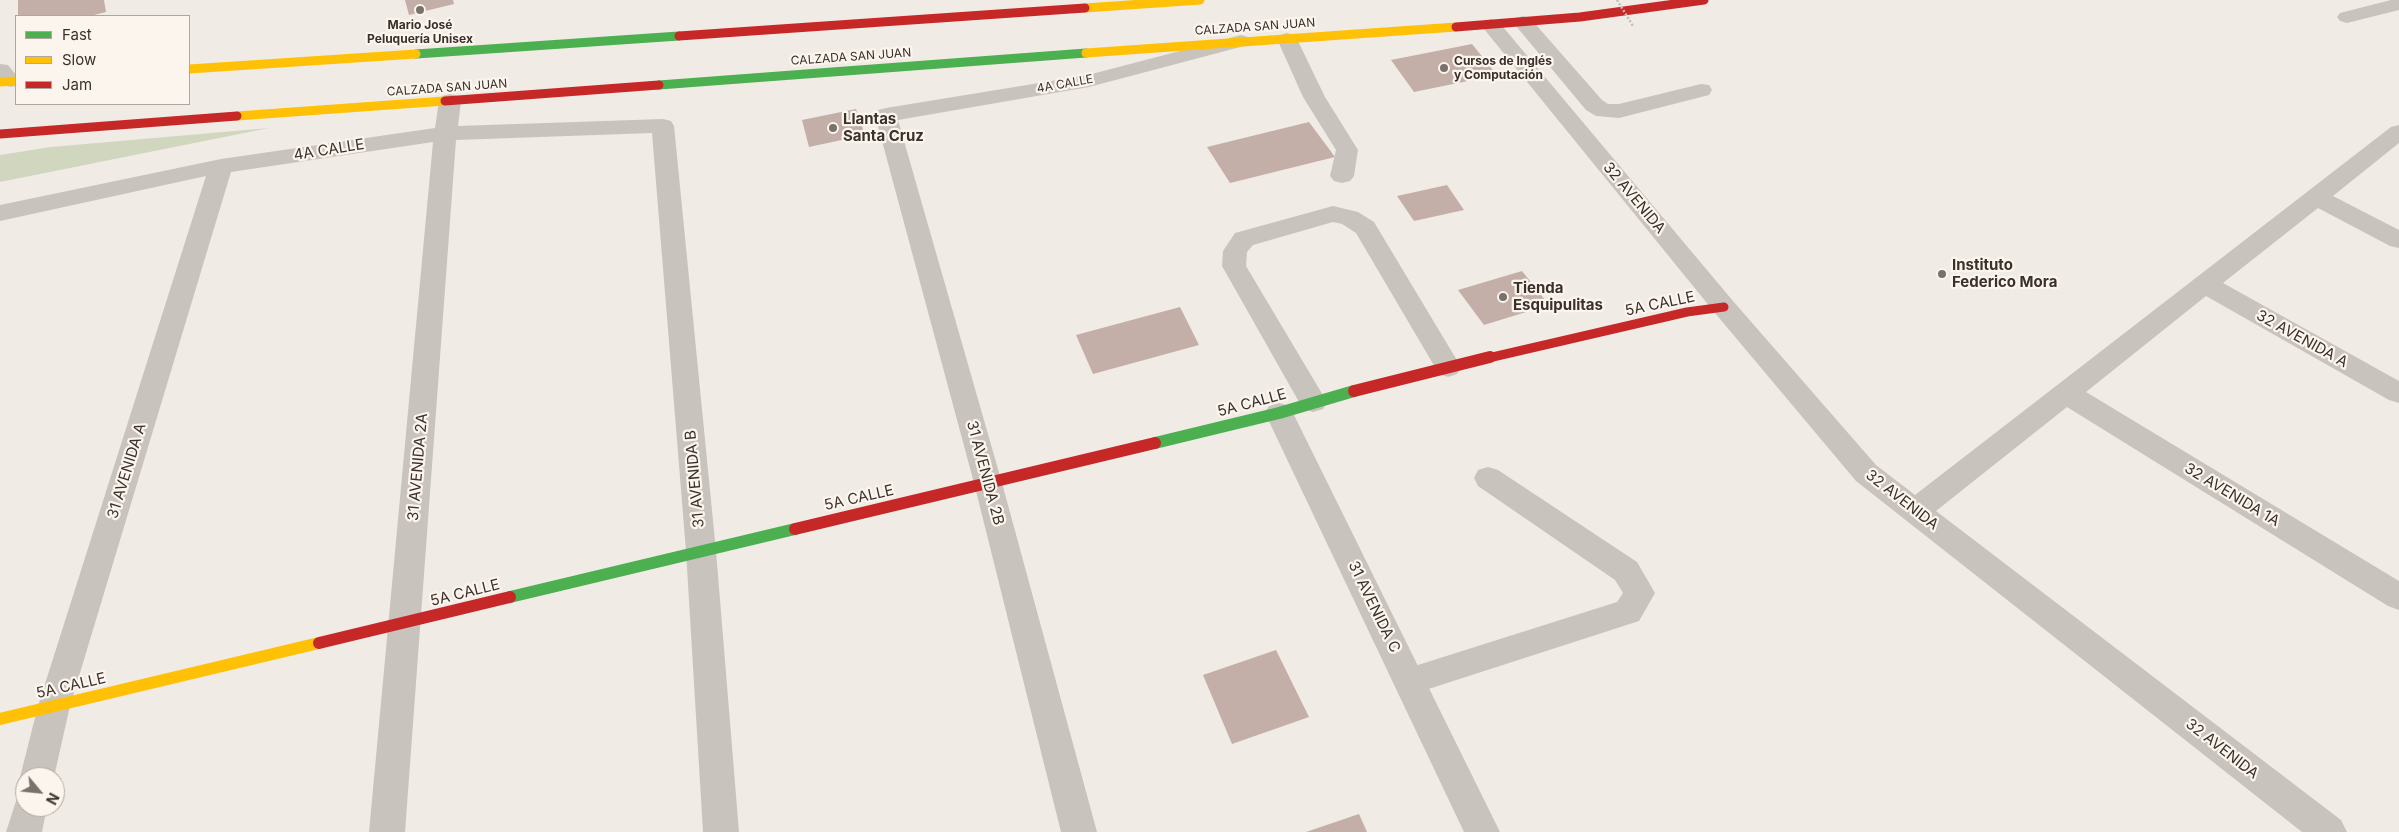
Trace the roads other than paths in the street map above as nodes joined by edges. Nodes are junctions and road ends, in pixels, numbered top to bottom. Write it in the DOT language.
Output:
graph roads {
  1 [pos="1200,0"];
  2 [pos="1704,0"];
  3 [pos="2399,4"];
  4 [pos="2347,17"];
  5 [pos="1523,22"];
  6 [pos="1491,24"];
  7 [pos="1287,39"];
  8 [pos="1242,40"];
  9 [pos="190,70"];
  10 [pos="1701,90"];
  11 [pos="450,101"];
  12 [pos="886,115"];
  13 [pos="663,126"];
  14 [pos="68,130"];
  15 [pos="2399,132"];
  16 [pos="446,133"];
  17 [pos="0,134"];
  18 [pos="0,140"];
  19 [pos="221,166"];
  20 [pos="1342,176"];
  21 [pos="2316,197"];
  22 [pos="0,214"];
  23 [pos="2399,240"];
  24 [pos="2205,284"];
  25 [pos="1724,307"];
  26 [pos="1448,367"];
  27 [pos="2066,393"];
  28 [pos="2399,393"];
  29 [pos="1313,402"];
  30 [pos="1279,413"];
  31 [pos="1488,478"];
  32 [pos="988,483"];
  33 [pos="1916,510"];
  34 [pos="702,551"];
  35 [pos="2399,597"];
  36 [pos="405,622"];
  37 [pos="1410,681"];
  38 [pos="54,706"];
  39 [pos="0,718"];
  40 [pos="39,767"];
  41 [pos="1469,801"];
  42 [pos="28,817"];
  43 [pos="24,832"];
  44 [pos="387,832"];
  45 [pos="721,832"];
  46 [pos="1079,832"];
  47 [pos="1482,832"];
  48 [pos="1502,832"];
  49 [pos="2329,832"];
  1 -- 9 [label="main road"];
  2 -- 5 [label="main road, CALZADA SAN JUAN"];
  3 -- 4 [label="street"];
  5 -- 6 [label="main road, CALZADA SAN JUAN"];
  5 -- 10 [label="street"];
  6 -- 7 [label="main road, CALZADA SAN JUAN"];
  6 -- 25 [label="street, 32 AVENIDA"];
  7 -- 8 [label="main road, CALZADA SAN JUAN"];
  7 -- 20 [label="street"];
  8 -- 11 [label="main road, CALZADA SAN JUAN"];
  8 -- 12 [label="street, 4A CALLE"];
  11 -- 14 [label="main road, CALZADA SAN JUAN"];
  11 -- 16 [label="street, 31 AVENIDA 2A"];
  12 -- 32 [label="street, 31 AVENIDA 2B"];
  13 -- 16 [label="street, 4A CALLE"];
  13 -- 34 [label="street, 31 AVENIDA B"];
  14 -- 17 [label="main road, CALZADA SAN JUAN"];
  14 -- 18 [label="main road"];
  15 -- 21 [label="street"];
  16 -- 19 [label="street, 4A CALLE"];
  16 -- 36 [label="street, 31 AVENIDA 2A"];
  19 -- 22 [label="street, 4A CALLE"];
  19 -- 38 [label="street, 31 AVENIDA A"];
  21 -- 23 [label="street"];
  21 -- 24 [label="street"];
  24 -- 27 [label="street"];
  24 -- 28 [label="street, 32 AVENIDA A"];
  25 -- 26 [label="main road, 5A CALLE"];
  25 -- 33 [label="street, 32 AVENIDA"];
  26 -- 29 [label="main road, 5A CALLE"];
  26 -- 29 [label="street"];
  27 -- 33 [label="street"];
  27 -- 35 [label="street, 32 AVENIDA 1A"];
  29 -- 30 [label="main road, 5A CALLE"];
  30 -- 32 [label="main road, 5A CALLE"];
  30 -- 37 [label="street, 31 AVENIDA C"];
  31 -- 37 [label="street"];
  32 -- 34 [label="main road, 5A CALLE"];
  32 -- 46 [label="street, 31 AVENIDA 2B"];
  33 -- 49 [label="street, 32 AVENIDA"];
  34 -- 36 [label="main road, 5A CALLE"];
  34 -- 45 [label="street, 31 AVENIDA B"];
  36 -- 38 [label="main road, 5A CALLE"];
  36 -- 44 [label="street, 31 AVENIDA 2A"];
  37 -- 41 [label="street, 31 AVENIDA C"];
  38 -- 39 [label="main road, 5A CALLE"];
  38 -- 40 [label="street, 31 AVENIDA A"];
  41 -- 47 [label="street, 31 AVENIDA C"];
  41 -- 48 [label="street, 31 AVENIDA C"];
  42 -- 43 [label="street"];
}
